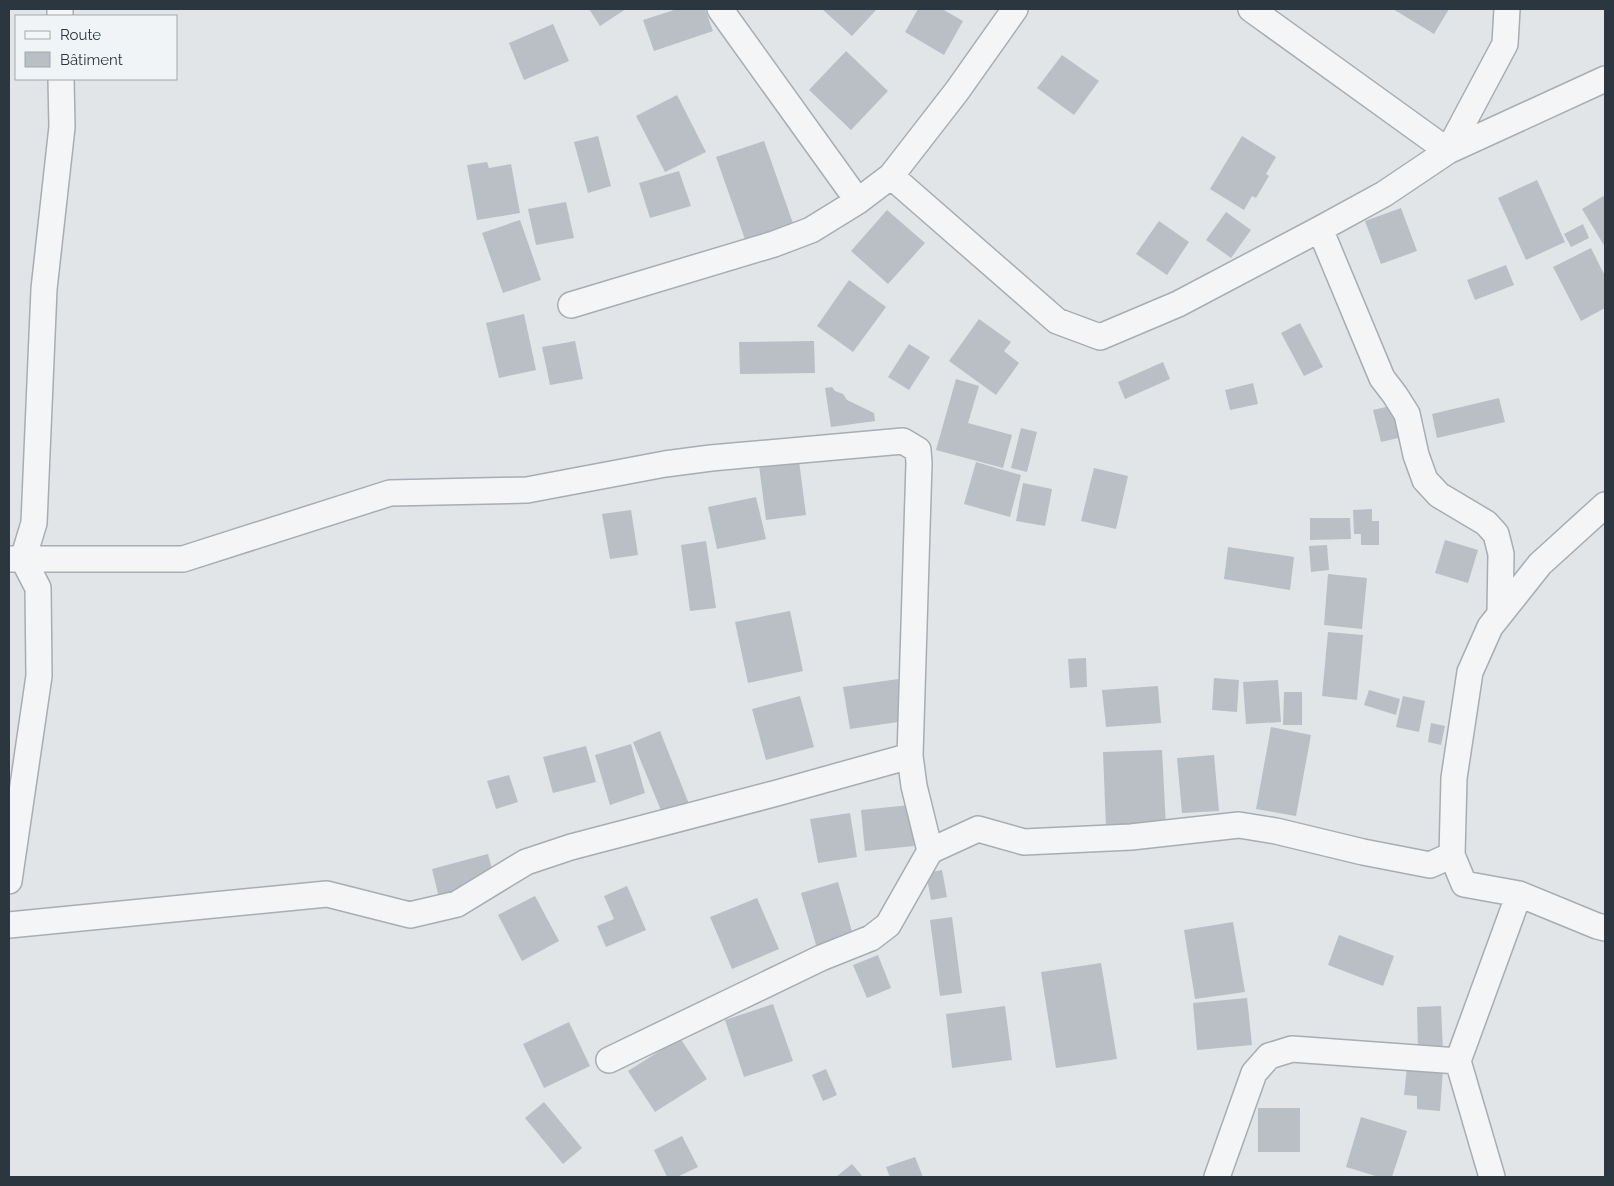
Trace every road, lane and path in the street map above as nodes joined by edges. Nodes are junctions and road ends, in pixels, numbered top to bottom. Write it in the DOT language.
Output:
graph roads {
  1 [pos="1015,9"];
  2 [pos="1251,9"];
  3 [pos="1507,9"];
  4 [pos="727,12"];
  5 [pos="1605,79"];
  6 [pos="61,80"];
  7 [pos="1448,151"];
  8 [pos="891,176"];
  9 [pos="858,201"];
  10 [pos="1320,229"];
  11 [pos="571,305"];
  12 [pos="1605,505"];
  13 [pos="16,559"];
  14 [pos="1500,613"];
  15 [pos="910,756"];
  16 [pos="930,851"];
  17 [pos="1452,855"];
  18 [pos="9,881"];
  19 [pos="1519,894"];
  20 [pos="9,926"];
  21 [pos="1605,928"];
  22 [pos="609,1060"];
  23 [pos="1458,1061"];
  24 [pos="1217,1177"];
  25 [pos="1492,1177"];
  1 -- 8 [label="street"];
  2 -- 7 [label="street"];
  3 -- 7 [label="street"];
  4 -- 9 [label="street"];
  5 -- 7 [label="street"];
  6 -- 13 [label="street"];
  7 -- 10 [label="street"];
  8 -- 9 [label="street"];
  8 -- 10 [label="street"];
  9 -- 11 [label="street"];
  10 -- 14 [label="street"];
  12 -- 14 [label="street"];
  13 -- 15 [label="street"];
  13 -- 18 [label="street"];
  14 -- 17 [label="street"];
  15 -- 16 [label="street"];
  15 -- 20 [label="street"];
  16 -- 17 [label="street"];
  16 -- 22 [label="street"];
  17 -- 19 [label="street"];
  19 -- 21 [label="street"];
  19 -- 23 [label="street"];
  23 -- 24 [label="street"];
  23 -- 25 [label="street"];
}
